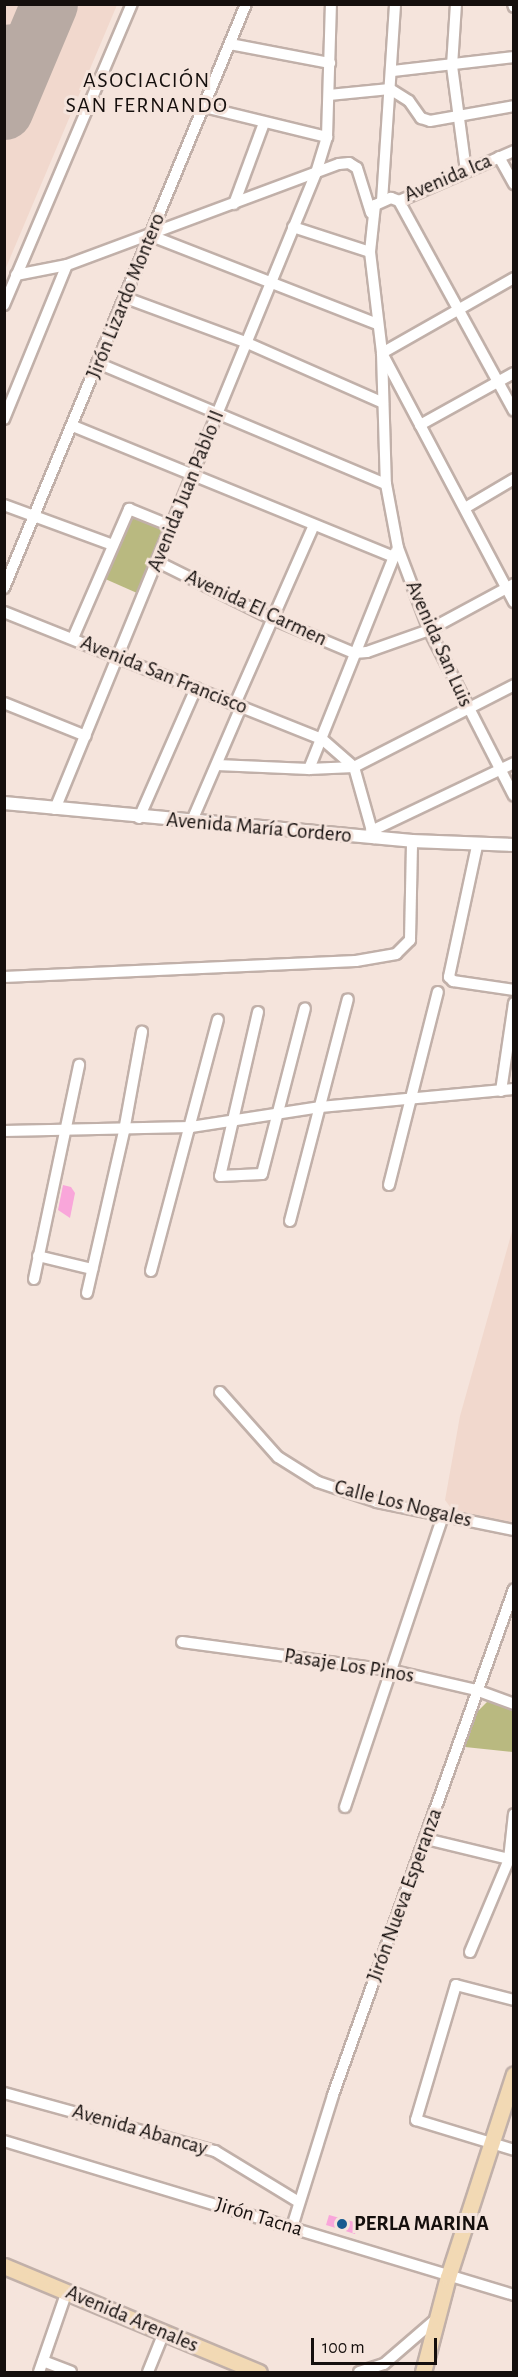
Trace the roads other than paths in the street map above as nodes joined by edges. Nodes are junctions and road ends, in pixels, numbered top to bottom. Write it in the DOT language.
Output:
graph roads {
  1 [pos="132,4"];
  2 [pos="246,4"];
  3 [pos="331,4"];
  4 [pos="395,4"];
  5 [pos="456,4"];
  6 [pos="230,44"];
  7 [pos="513,57"];
  8 [pos="330,63"];
  9 [pos="452,66"];
  10 [pos="393,71"];
  11 [pos="390,89"];
  12 [pos="329,95"];
  13 [pos="513,106"];
  14 [pos="204,107"];
  15 [pos="458,116"];
  16 [pos="264,123"];
  17 [pos="327,136"];
  18 [pos="513,151"];
  19 [pos="499,157"];
  20 [pos="466,171"];
  21 [pos="316,173"];
  22 [pos="513,184"];
  23 [pos="382,201"];
  24 [pos="399,201"];
  25 [pos="234,204"];
  26 [pos="371,213"];
  27 [pos="294,227"];
  28 [pos="149,235"];
  29 [pos="370,252"];
  30 [pos="68,264"];
  31 [pos="16,275"];
  32 [pos="513,279"];
  33 [pos="269,280"];
  34 [pos="126,297"];
  35 [pos="4,304"];
  36 [pos="460,306"];
  37 [pos="377,324"];
  38 [pos="245,342"];
  39 [pos="382,353"];
  40 [pos="100,364"];
  41 [pos="513,373"];
  42 [pos="498,381"];
  43 [pos="383,403"];
  44 [pos="513,411"];
  45 [pos="218,412"];
  46 [pos="4,420"];
  47 [pos="420,425"];
  48 [pos="73,426"];
  49 [pos="192,475"];
  50 [pos="513,479"];
  51 [pos="386,484"];
  52 [pos="4,505"];
  53 [pos="465,508"];
  54 [pos="32,517"];
  55 [pos="171,526"];
  56 [pos="313,527"];
  57 [pos="113,544"];
  58 [pos="396,552"];
  59 [pos="158,562"];
  60 [pos="510,586"];
  61 [pos="4,588"];
  62 [pos="513,602"];
  63 [pos="4,612"];
  64 [pos="273,619"];
  65 [pos="429,630"];
  66 [pos="73,638"];
  67 [pos="354,653"];
  68 [pos="120,658"];
  69 [pos="195,688"];
  70 [pos="512,689"];
  71 [pos="4,704"];
  72 [pos="238,705"];
  73 [pos="467,708"];
  74 [pos="86,736"];
  75 [pos="322,739"];
  76 [pos="513,763"];
  77 [pos="217,765"];
  78 [pos="354,767"];
  79 [pos="309,769"];
  80 [pos="499,769"];
  81 [pos="513,796"];
  82 [pos="4,803"];
  83 [pos="55,809"];
  84 [pos="139,818"];
  85 [pos="191,823"];
  86 [pos="373,834"];
  87 [pos="412,841"];
  88 [pos="513,845"];
  89 [pos="477,846"];
  90 [pos="4,977"];
  91 [pos="513,990"];
  92 [pos="438,992"];
  93 [pos="348,999"];
  94 [pos="513,1003"];
  95 [pos="306,1008"];
  96 [pos="258,1012"];
  97 [pos="218,1020"];
  98 [pos="142,1032"];
  99 [pos="79,1065"];
  100 [pos="513,1089"];
  101 [pos="501,1091"];
  102 [pos="411,1098"];
  103 [pos="320,1107"];
  104 [pos="277,1113"];
  105 [pos="233,1122"];
  106 [pos="191,1127"];
  107 [pos="63,1130"];
  108 [pos="4,1131"];
  109 [pos="124,1131"];
  110 [pos="389,1185"];
  111 [pos="290,1221"];
  112 [pos="38,1256"];
  113 [pos="92,1269"];
  114 [pos="151,1271"];
  115 [pos="34,1279"];
  116 [pos="87,1293"];
  117 [pos="220,1392"];
  118 [pos="443,1515"];
  119 [pos="513,1530"];
  120 [pos="513,1589"];
  121 [pos="182,1642"];
  122 [pos="390,1670"];
  123 [pos="476,1690"];
  124 [pos="513,1704"];
  125 [pos="345,1807"];
  126 [pos="513,1814"];
  127 [pos="426,1839"];
  128 [pos="511,1859"];
  129 [pos="470,1953"];
  130 [pos="513,2000"];
  131 [pos="513,2074"];
  132 [pos="4,2093"];
  133 [pos="4,2141"];
  134 [pos="489,2143"];
  135 [pos="513,2150"];
  136 [pos="299,2202"];
  137 [pos="292,2227"];
  138 [pos="4,2266"];
  139 [pos="448,2277"];
  140 [pos="67,2291"];
  141 [pos="513,2295"];
  142 [pos="438,2318"];
  143 [pos="163,2335"];
  144 [pos="43,2361"];
  145 [pos="39,2373"];
  146 [pos="70,2373"];
  147 [pos="148,2373"];
  148 [pos="259,2373"];
  149 [pos="359,2373"];
  150 [pos="423,2373"];
  1 -- 31 [label="street"];
  2 -- 6 [label="street, Jirón Lizardo Montero"];
  3 -- 8 [label="street, Avenida Juan Pablo II"];
  4 -- 10 [label="street"];
  5 -- 9 [label="street"];
  6 -- 8 [label="street"];
  6 -- 14 [label="street, Jirón Lizardo Montero"];
  7 -- 9 [label="street"];
  8 -- 12 [label="street, Avenida Juan Pablo II"];
  9 -- 10 [label="street"];
  9 -- 15 [label="street"];
  10 -- 11 [label="street"];
  11 -- 12 [label="street"];
  11 -- 15 [label="street"];
  11 -- 23 [label="street"];
  12 -- 17 [label="street, Avenida Juan Pablo II"];
  13 -- 15 [label="street"];
  14 -- 16 [label="street"];
  14 -- 28 [label="street, Jirón Lizardo Montero"];
  15 -- 20 [label="street"];
  16 -- 17 [label="street"];
  16 -- 25 [label="street"];
  17 -- 21 [label="street, Avenida Juan Pablo II"];
  18 -- 19 [label="street, Avenida Ica"];
  19 -- 20 [label="street, Avenida Ica"];
  19 -- 22 [label="street"];
  20 -- 24 [label="street, Avenida Ica"];
  21 -- 25 [label="street"];
  21 -- 26 [label="street"];
  21 -- 27 [label="street, Avenida Juan Pablo II"];
  23 -- 24 [label="street, Avenida Ica"];
  23 -- 26 [label="street"];
  24 -- 36 [label="street"];
  25 -- 28 [label="street"];
  26 -- 29 [label="street"];
  27 -- 29 [label="street"];
  27 -- 33 [label="street, Avenida Juan Pablo II"];
  28 -- 30 [label="street"];
  28 -- 33 [label="street"];
  28 -- 34 [label="street, Jirón Lizardo Montero"];
  29 -- 37 [label="street"];
  30 -- 31 [label="street"];
  30 -- 46 [label="street"];
  31 -- 35 [label="street"];
  32 -- 36 [label="street"];
  33 -- 37 [label="street"];
  33 -- 38 [label="street, Avenida Juan Pablo II"];
  34 -- 38 [label="street"];
  34 -- 40 [label="street, Jirón Lizardo Montero"];
  36 -- 39 [label="street"];
  36 -- 42 [label="street"];
  37 -- 39 [label="street"];
  38 -- 43 [label="street"];
  38 -- 45 [label="street, Avenida Juan Pablo II"];
  39 -- 43 [label="street, Avenida San Luis"];
  39 -- 47 [label="street"];
  40 -- 45 [label="street"];
  40 -- 48 [label="street, Jirón Lizardo Montero"];
  41 -- 42 [label="street"];
  42 -- 44 [label="street"];
  42 -- 47 [label="street"];
  43 -- 51 [label="street, Avenida San Luis"];
  45 -- 49 [label="street, Avenida Juan Pablo II"];
  45 -- 51 [label="street"];
  47 -- 53 [label="street"];
  48 -- 49 [label="street"];
  48 -- 54 [label="street, Jirón Lizardo Montero"];
  49 -- 55 [label="street, Avenida Juan Pablo II"];
  49 -- 56 [label="street"];
  50 -- 53 [label="street"];
  51 -- 58 [label="street, Avenida San Luis"];
  52 -- 54 [label="street"];
  53 -- 60 [label="street"];
  54 -- 57 [label="street"];
  54 -- 61 [label="street, Jirón Lizardo Montero"];
  55 -- 57 [label="street"];
  55 -- 59 [label="street, Avenida Juan Pablo II"];
  56 -- 58 [label="street"];
  56 -- 64 [label="street"];
  57 -- 66 [label="street"];
  58 -- 65 [label="street, Avenida San Luis"];
  58 -- 67 [label="street"];
  59 -- 64 [label="street, Avenida El Carmen"];
  59 -- 68 [label="street, Avenida Juan Pablo II"];
  60 -- 62 [label="street"];
  60 -- 65 [label="street"];
  63 -- 66 [label="street, Avenida San Francisco"];
  64 -- 67 [label="street, Avenida El Carmen"];
  64 -- 72 [label="street"];
  65 -- 67 [label="street"];
  65 -- 73 [label="street, Avenida San Luis"];
  66 -- 68 [label="street, Avenida San Francisco"];
  67 -- 75 [label="street"];
  68 -- 69 [label="street, Avenida San Francisco"];
  68 -- 74 [label="street, Avenida Juan Pablo II"];
  69 -- 72 [label="street, Avenida San Francisco"];
  69 -- 84 [label="street"];
  70 -- 73 [label="street"];
  71 -- 74 [label="street"];
  72 -- 75 [label="street, Avenida San Francisco"];
  72 -- 77 [label="street"];
  73 -- 78 [label="street"];
  73 -- 80 [label="street, Avenida San Luis"];
  74 -- 83 [label="street, Avenida Juan Pablo II"];
  75 -- 78 [label="street, Avenida San Francisco"];
  75 -- 79 [label="street"];
  76 -- 80 [label="street"];
  77 -- 79 [label="street"];
  77 -- 85 [label="street"];
  78 -- 79 [label="street"];
  78 -- 86 [label="street"];
  80 -- 81 [label="street, Avenida San Luis"];
  80 -- 86 [label="street"];
  82 -- 83 [label="street, Avenida María Cordero"];
  83 -- 84 [label="street, Avenida María Cordero"];
  84 -- 85 [label="street, Avenida María Cordero"];
  85 -- 86 [label="street, Avenida María Cordero"];
  86 -- 87 [label="street, Avenida María Cordero"];
  87 -- 89 [label="street, Avenida María Cordero"];
  87 -- 90 [label="street"];
  88 -- 89 [label="street, Avenida María Cordero"];
  89 -- 91 [label="street"];
  92 -- 102 [label="street"];
  93 -- 103 [label="street"];
  94 -- 101 [label="street"];
  95 -- 104 [label="street"];
  96 -- 105 [label="street"];
  97 -- 106 [label="street"];
  98 -- 109 [label="street"];
  99 -- 107 [label="street"];
  100 -- 101 [label="street"];
  101 -- 102 [label="street"];
  102 -- 103 [label="street"];
  102 -- 110 [label="street"];
  103 -- 104 [label="street"];
  103 -- 111 [label="street"];
  104 -- 105 [label="street"];
  104 -- 105 [label="street"];
  105 -- 106 [label="street"];
  106 -- 109 [label="street"];
  106 -- 114 [label="street"];
  107 -- 108 [label="street"];
  107 -- 109 [label="street"];
  107 -- 112 [label="street"];
  109 -- 113 [label="street"];
  112 -- 113 [label="street"];
  112 -- 115 [label="street"];
  113 -- 116 [label="street"];
  117 -- 118 [label="street, Calle Los Nogales"];
  118 -- 119 [label="street, Calle Los Nogales"];
  118 -- 122 [label="street"];
  120 -- 123 [label="street, Jirón Nueva Esperanza"];
  121 -- 122 [label="street, Pasaje Los Pinos"];
  122 -- 123 [label="street, Pasaje Los Pinos"];
  122 -- 125 [label="street"];
  123 -- 124 [label="street, Pasaje Los Pinos"];
  123 -- 127 [label="street, Jirón Nueva Esperanza"];
  126 -- 128 [label="street"];
  127 -- 128 [label="street"];
  127 -- 136 [label="street, Jirón Nueva Esperanza"];
  128 -- 129 [label="street"];
  130 -- 134 [label="street"];
  131 -- 134 [label="main road"];
  132 -- 136 [label="street, Avenida Abancay"];
  133 -- 137 [label="street, Jirón Tacna"];
  134 -- 135 [label="street"];
  134 -- 139 [label="main road"];
  136 -- 137 [label="street, Jirón Nueva Esperanza"];
  137 -- 139 [label="street, Jirón Tacna"];
  138 -- 140 [label="main road, Avenida Arenales"];
  139 -- 141 [label="street, Jirón Tacna"];
  139 -- 142 [label="main road"];
  140 -- 143 [label="main road, Avenida Arenales"];
  140 -- 144 [label="street"];
  142 -- 149 [label="street"];
  142 -- 150 [label="main road"];
  143 -- 147 [label="street"];
  143 -- 148 [label="main road, Avenida Arenales"];
  144 -- 145 [label="street"];
  144 -- 146 [label="street"];
}
